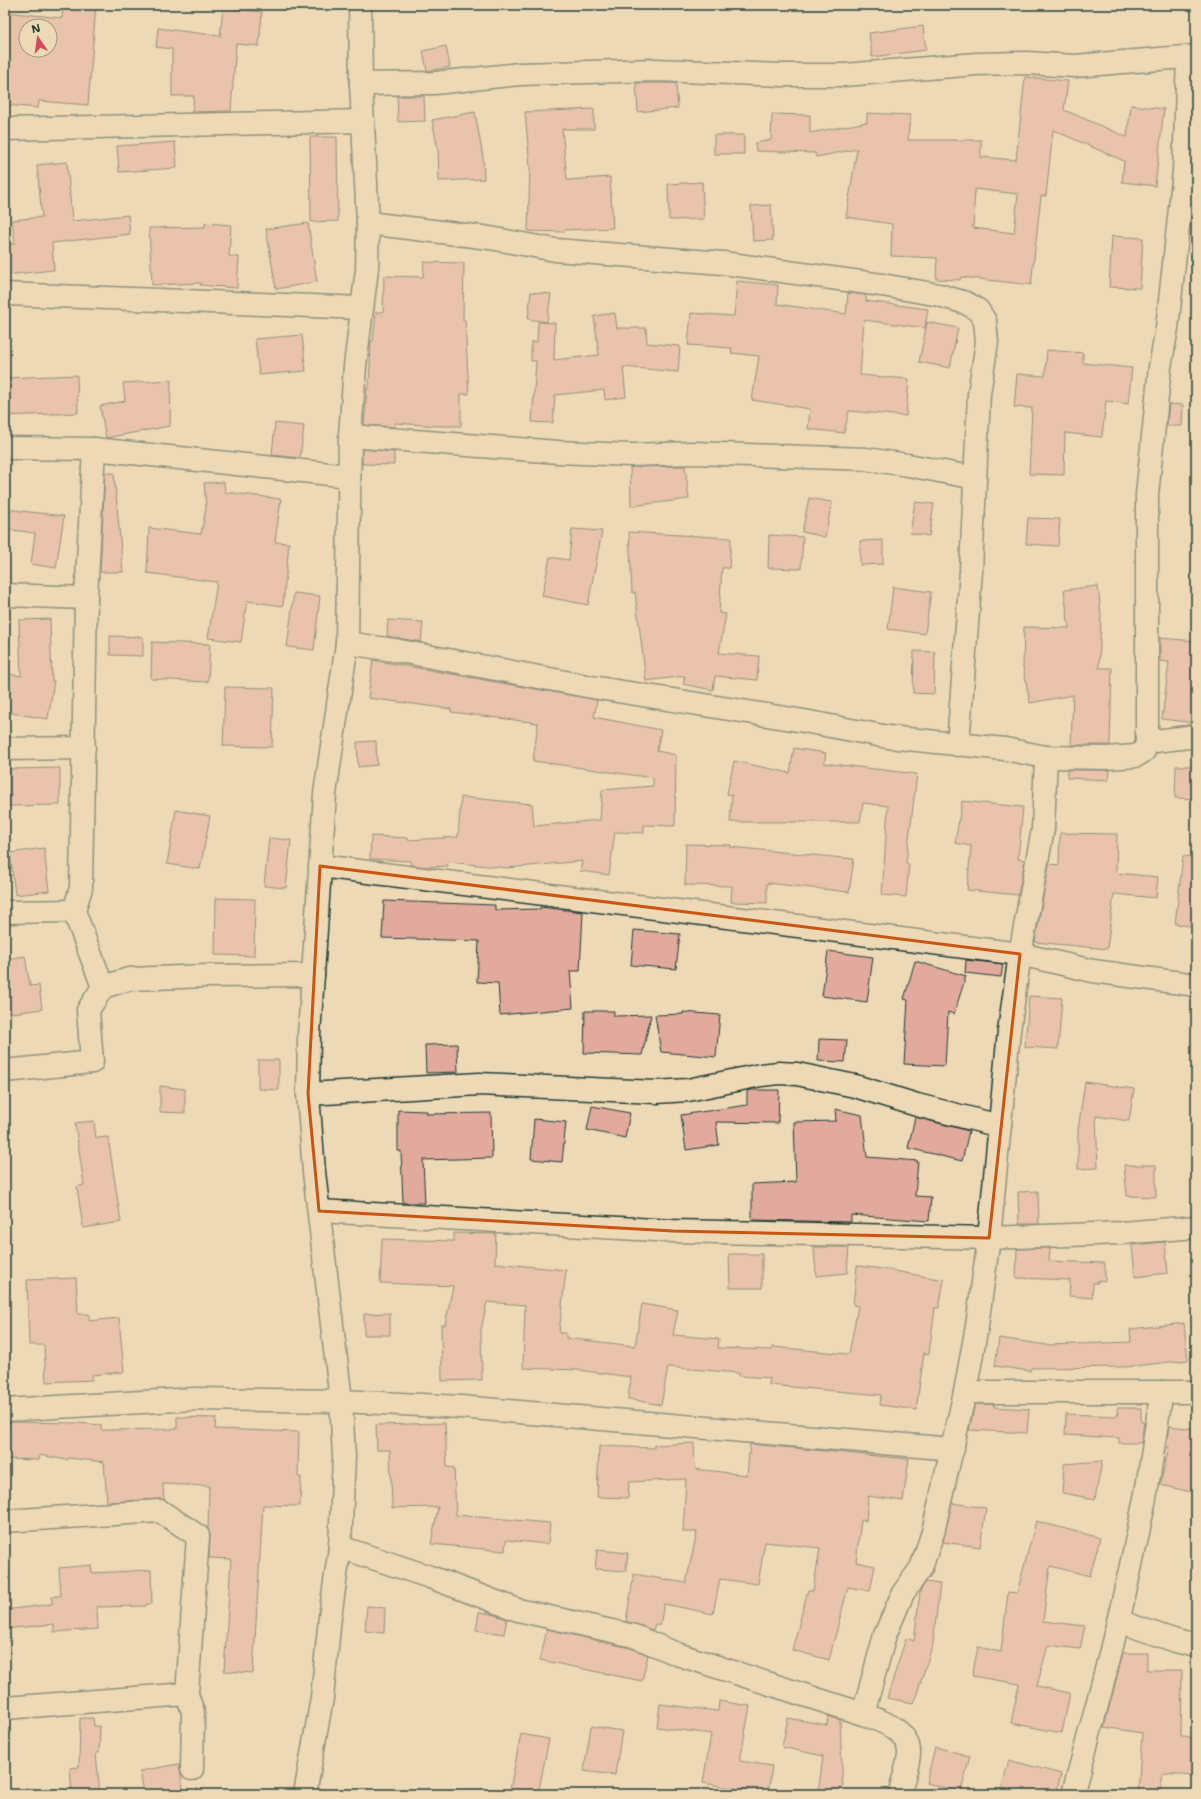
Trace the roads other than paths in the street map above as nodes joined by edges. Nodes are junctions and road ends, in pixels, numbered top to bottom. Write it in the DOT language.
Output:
graph roads {
  1 [pos="360,5"];
  2 [pos="1192,57"];
  3 [pos="361,84"];
  4 [pos="363,121"];
  5 [pos="5,129"];
  6 [pos="368,223"];
  7 [pos="5,294"];
  8 [pos="362,308"];
  9 [pos="350,436"];
  10 [pos="5,448"];
  11 [pos="94,449"];
  12 [pos="350,476"];
  13 [pos="975,478"];
  14 [pos="5,595"];
  15 [pos="86,598"];
  16 [pos="347,643"];
  17 [pos="1196,736"];
  18 [pos="1147,742"];
  19 [pos="958,745"];
  20 [pos="84,748"];
  21 [pos="5,749"];
  22 [pos="1046,756"];
  23 [pos="320,866"];
  24 [pos="74,911"];
  25 [pos="5,912"];
  26 [pos="1020,954"];
  27 [pos="313,975"];
  28 [pos="1196,985"];
  29 [pos="103,987"];
  30 [pos="5,1071"];
  31 [pos="308,1094"];
  32 [pos="1000,1126"];
  33 [pos="319,1211"];
  34 [pos="1196,1227"];
  35 [pos="989,1238"];
  36 [pos="965,1392"];
  37 [pos="1162,1392"];
  38 [pos="1196,1392"];
  39 [pos="341,1401"];
  40 [pos="5,1410"];
  41 [pos="953,1450"];
  42 [pos="5,1521"];
  43 [pos="340,1547"];
  44 [pos="1118,1621"];
  45 [pos="1196,1646"];
  46 [pos="187,1694"];
  47 [pos="5,1708"];
  48 [pos="863,1714"];
  49 [pos="192,1769"];
  50 [pos="305,1794"];
  51 [pos="900,1794"];
  52 [pos="1073,1794"];
  1 -- 3 [label="street"];
  2 -- 3 [label="street"];
  2 -- 18 [label="street"];
  3 -- 4 [label="street"];
  4 -- 5 [label="street"];
  4 -- 6 [label="street"];
  6 -- 8 [label="street"];
  6 -- 13 [label="street"];
  7 -- 8 [label="street"];
  8 -- 9 [label="street"];
  9 -- 12 [label="street"];
  9 -- 13 [label="street"];
  10 -- 11 [label="street"];
  11 -- 12 [label="street"];
  11 -- 15 [label="street"];
  12 -- 16 [label="street"];
  13 -- 19 [label="street"];
  14 -- 15 [label="street"];
  15 -- 20 [label="street"];
  16 -- 19 [label="street"];
  16 -- 23 [label="street"];
  17 -- 18 [label="street"];
  18 -- 22 [label="street"];
  19 -- 22 [label="street"];
  20 -- 21 [label="street"];
  20 -- 24 [label="street"];
  22 -- 26 [label="street"];
  23 -- 26 [label="street"];
  23 -- 27 [label="street"];
  24 -- 25 [label="street"];
  24 -- 29 [label="street"];
  26 -- 28 [label="street"];
  26 -- 32 [label="street"];
  27 -- 29 [label="street"];
  27 -- 31 [label="street"];
  29 -- 30 [label="street"];
  31 -- 32 [label="street"];
  31 -- 33 [label="street"];
  32 -- 35 [label="street"];
  33 -- 35 [label="street"];
  33 -- 39 [label="street"];
  34 -- 35 [label="street"];
  35 -- 36 [label="street"];
  36 -- 37 [label="street"];
  36 -- 41 [label="street"];
  37 -- 38 [label="street"];
  37 -- 44 [label="street"];
  39 -- 40 [label="street"];
  39 -- 41 [label="street"];
  39 -- 43 [label="street"];
  41 -- 48 [label="street"];
  42 -- 46 [label="street"];
  43 -- 48 [label="street"];
  43 -- 50 [label="street"];
  44 -- 45 [label="street"];
  44 -- 52 [label="street"];
  46 -- 47 [label="street"];
  46 -- 49 [label="street"];
  48 -- 51 [label="street"];
}
